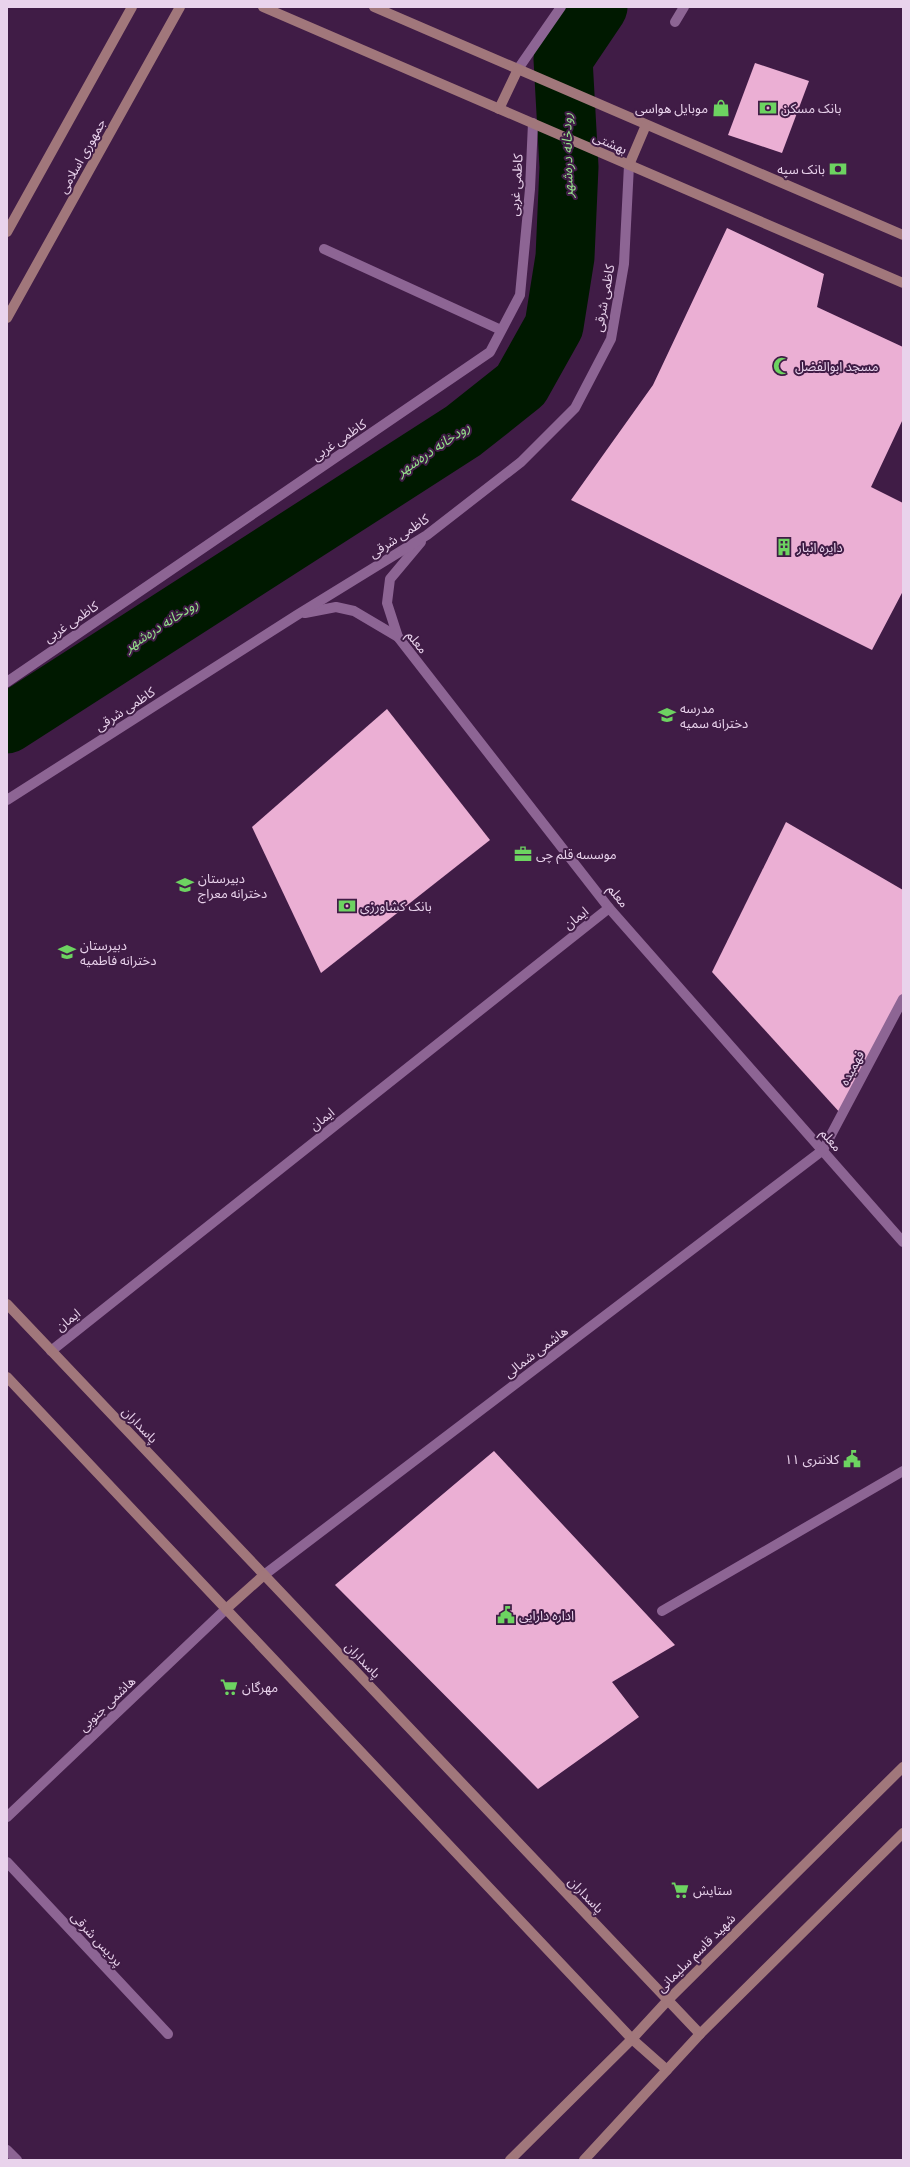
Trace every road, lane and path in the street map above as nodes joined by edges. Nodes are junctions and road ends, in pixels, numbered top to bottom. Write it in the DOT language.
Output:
graph roads {
  1 [pos="132,7"];
  2 [pos="180,7"];
  3 [pos="263,7"];
  4 [pos="374,7"];
  5 [pos="561,7"];
  6 [pos="684,7"];
  7 [pos="675,22"];
  8 [pos="518,69"];
  9 [pos="500,109"];
  10 [pos="533,123"];
  11 [pos="646,124"];
  12 [pos="629,165"];
  13 [pos="7,232"];
  14 [pos="903,236"];
  15 [pos="324,250"];
  16 [pos="903,283"];
  17 [pos="7,318"];
  18 [pos="501,330"];
  19 [pos="427,535"];
  20 [pos="297,614"];
  21 [pos="398,637"];
  22 [pos="7,682"];
  23 [pos="7,800"];
  24 [pos="610,908"];
  25 [pos="903,999"];
  26 [pos="823,1150"];
  27 [pos="903,1242"];
  28 [pos="7,1304"];
  29 [pos="51,1351"];
  30 [pos="7,1378"];
  31 [pos="903,1470"];
  32 [pos="264,1575"];
  33 [pos="226,1609"];
  34 [pos="662,1610"];
  35 [pos="903,1767"];
  36 [pos="7,1817"];
  37 [pos="903,1833"];
  38 [pos="7,1862"];
  39 [pos="668,2000"];
  40 [pos="168,2034"];
  41 [pos="700,2034"];
  42 [pos="632,2039"];
  43 [pos="667,2070"];
  44 [pos="7,2150"];
  45 [pos="17,2160"];
  46 [pos="510,2160"];
  47 [pos="584,2160"];
  1 -- 13 [label="main road"];
  2 -- 17 [label="main road, جمهوری اسلامی"];
  3 -- 9 [label="main road, بهشتی"];
  4 -- 8 [label="main road"];
  5 -- 8 [label="street"];
  6 -- 7 [label="street"];
  8 -- 9 [label="main road"];
  8 -- 11 [label="main road"];
  9 -- 10 [label="main road, بهشتی"];
  10 -- 12 [label="main road, بهشتی"];
  10 -- 18 [label="street, کاظمی غربی"];
  11 -- 12 [label="main road"];
  11 -- 14 [label="main road"];
  12 -- 16 [label="main road, بهشتی"];
  12 -- 19 [label="street, کاظمی شرقی"];
  15 -- 18 [label="street"];
  18 -- 22 [label="street, کاظمی غربی"];
  19 -- 20 [label="street, کاظمی شرقی"];
  19 -- 21 [label="street"];
  20 -- 21 [label="street, معلم"];
  20 -- 23 [label="street, کاظمی شرقی"];
  21 -- 24 [label="street, معلم"];
  24 -- 26 [label="street, معلم"];
  24 -- 29 [label="street, ایمان"];
  25 -- 26 [label="street, فهمیده"];
  26 -- 27 [label="street, معلم"];
  26 -- 32 [label="street, هاشمی شمالی"];
  28 -- 29 [label="main road, پاسداران"];
  29 -- 32 [label="main road, پاسداران"];
  30 -- 33 [label="main road"];
  31 -- 34 [label="street"];
  32 -- 33 [label="main road"];
  32 -- 39 [label="main road, پاسداران"];
  33 -- 36 [label="street, هاشمی جنوبی"];
  33 -- 42 [label="main road"];
  35 -- 39 [label="main road, شهید قاسم سلیمانی"];
  37 -- 41 [label="main road"];
  38 -- 40 [label="street, پردیس شرقی"];
  39 -- 41 [label="main road, پاسداران"];
  39 -- 42 [label="main road, شهید قاسم سلیمانی"];
  41 -- 43 [label="main road"];
  42 -- 43 [label="main road"];
  42 -- 46 [label="main road, شهید قاسم سلیمانی"];
  43 -- 47 [label="main road"];
  44 -- 45 [label="street"];
}
